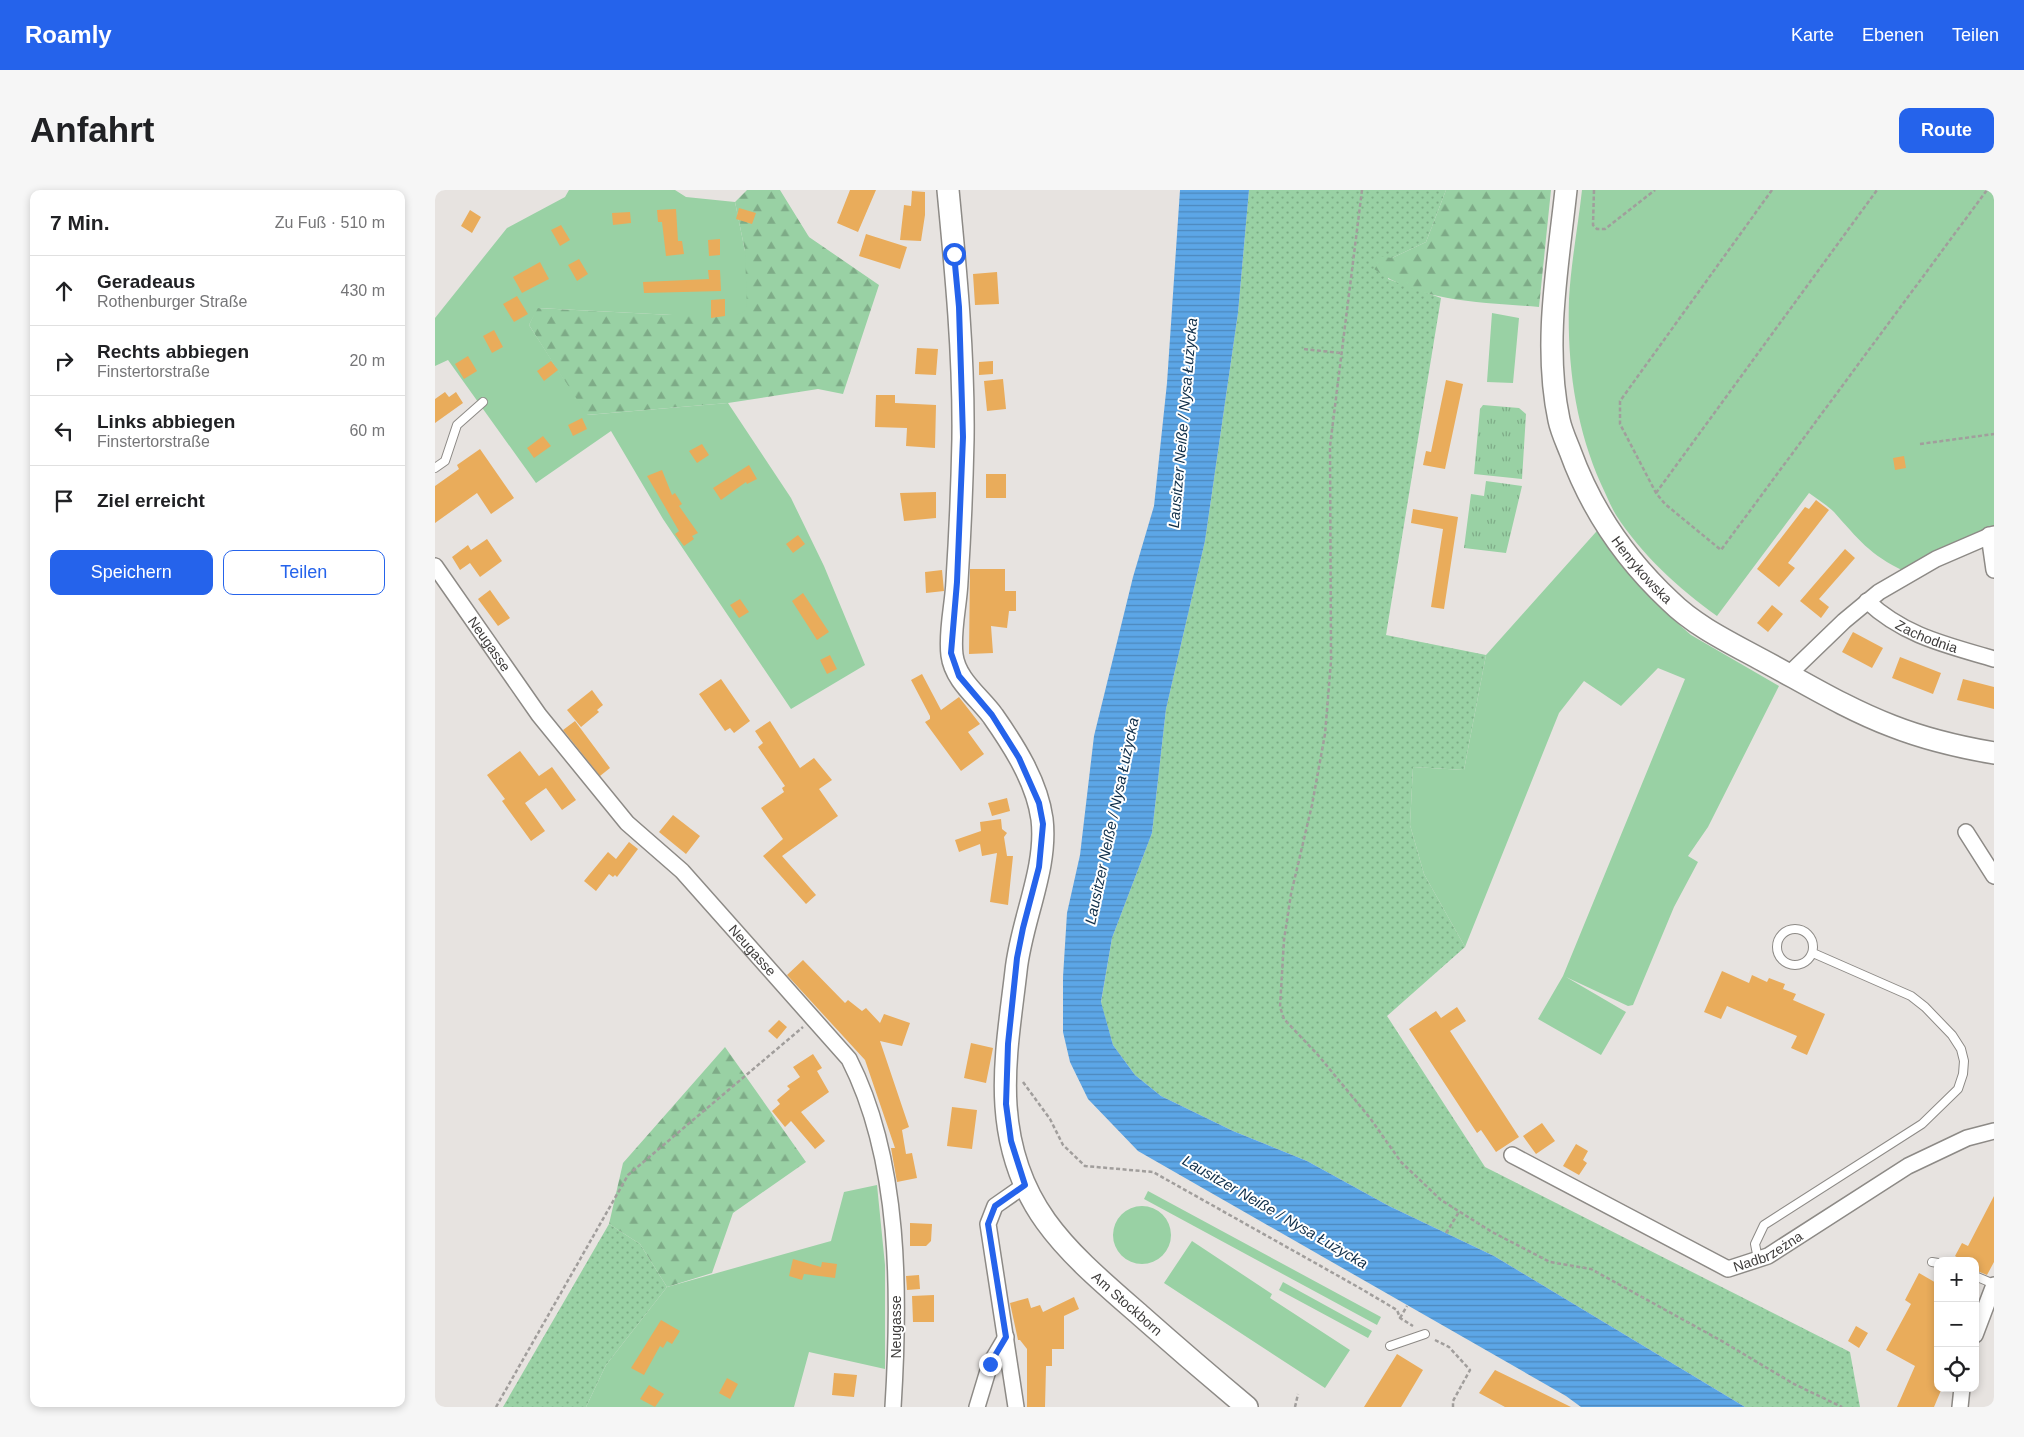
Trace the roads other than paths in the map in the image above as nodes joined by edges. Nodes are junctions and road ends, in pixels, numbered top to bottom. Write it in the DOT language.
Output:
graph roads {
  1 [pos="948,190"];
  2 [pos="1566,190"];
  3 [pos="483,402"];
  4 [pos="435,468"];
  5 [pos="1991,534"];
  6 [pos="435,566"];
  7 [pos="1994,570"];
  8 [pos="1867,601"];
  9 [pos="1994,659"];
  10 [pos="1789,674"];
  11 [pos="1994,753"];
  12 [pos="1966,832"];
  13 [pos="1994,876"];
  14 [pos="1813,953"];
  15 [pos="1994,1131"];
  16 [pos="1512,1155"];
  17 [pos="1025,1185"];
  18 [pos="1759,1259"];
  19 [pos="1979,1278"];
  20 [pos="1994,1285"];
  21 [pos="1979,1325"];
  22 [pos="1425,1334"];
  23 [pos="1006,1337"];
  24 [pos="1390,1346"];
  25 [pos="1962,1392"];
  26 [pos="893,1407"];
  27 [pos="977,1407"];
  28 [pos="1016,1407"];
  29 [pos="1247,1407"];
  30 [pos="1960,1407"];
  1 -- 17 [label="street, Am Stockborn"];
  2 -- 10 [label="street, Henrykowska"];
  3 -- 4 [label="lane"];
  5 -- 7 [label="street"];
  5 -- 8 [label="street"];
  6 -- 26 [label="street, Neugasse"];
  8 -- 9 [label="street, Zachodnia"];
  8 -- 10 [label="street"];
  10 -- 11 [label="street, Henrykowska"];
  12 -- 13 [label="street"];
  14 -- 14 [label="lane"];
  14 -- 18 [label="lane"];
  15 -- 18 [label="street, Nadbrzeżna"];
  16 -- 18 [label="street, Nadbrzeżna"];
  17 -- 23 [label="street"];
  17 -- 29 [label="street, Am Stockborn"];
  19 -- 20 [label="lane"];
  20 -- 21 [label="street"];
  22 -- 24 [label="lane"];
  23 -- 27 [label="street"];
  23 -- 28 [label="street"];
  25 -- 30 [label="street"];
}
